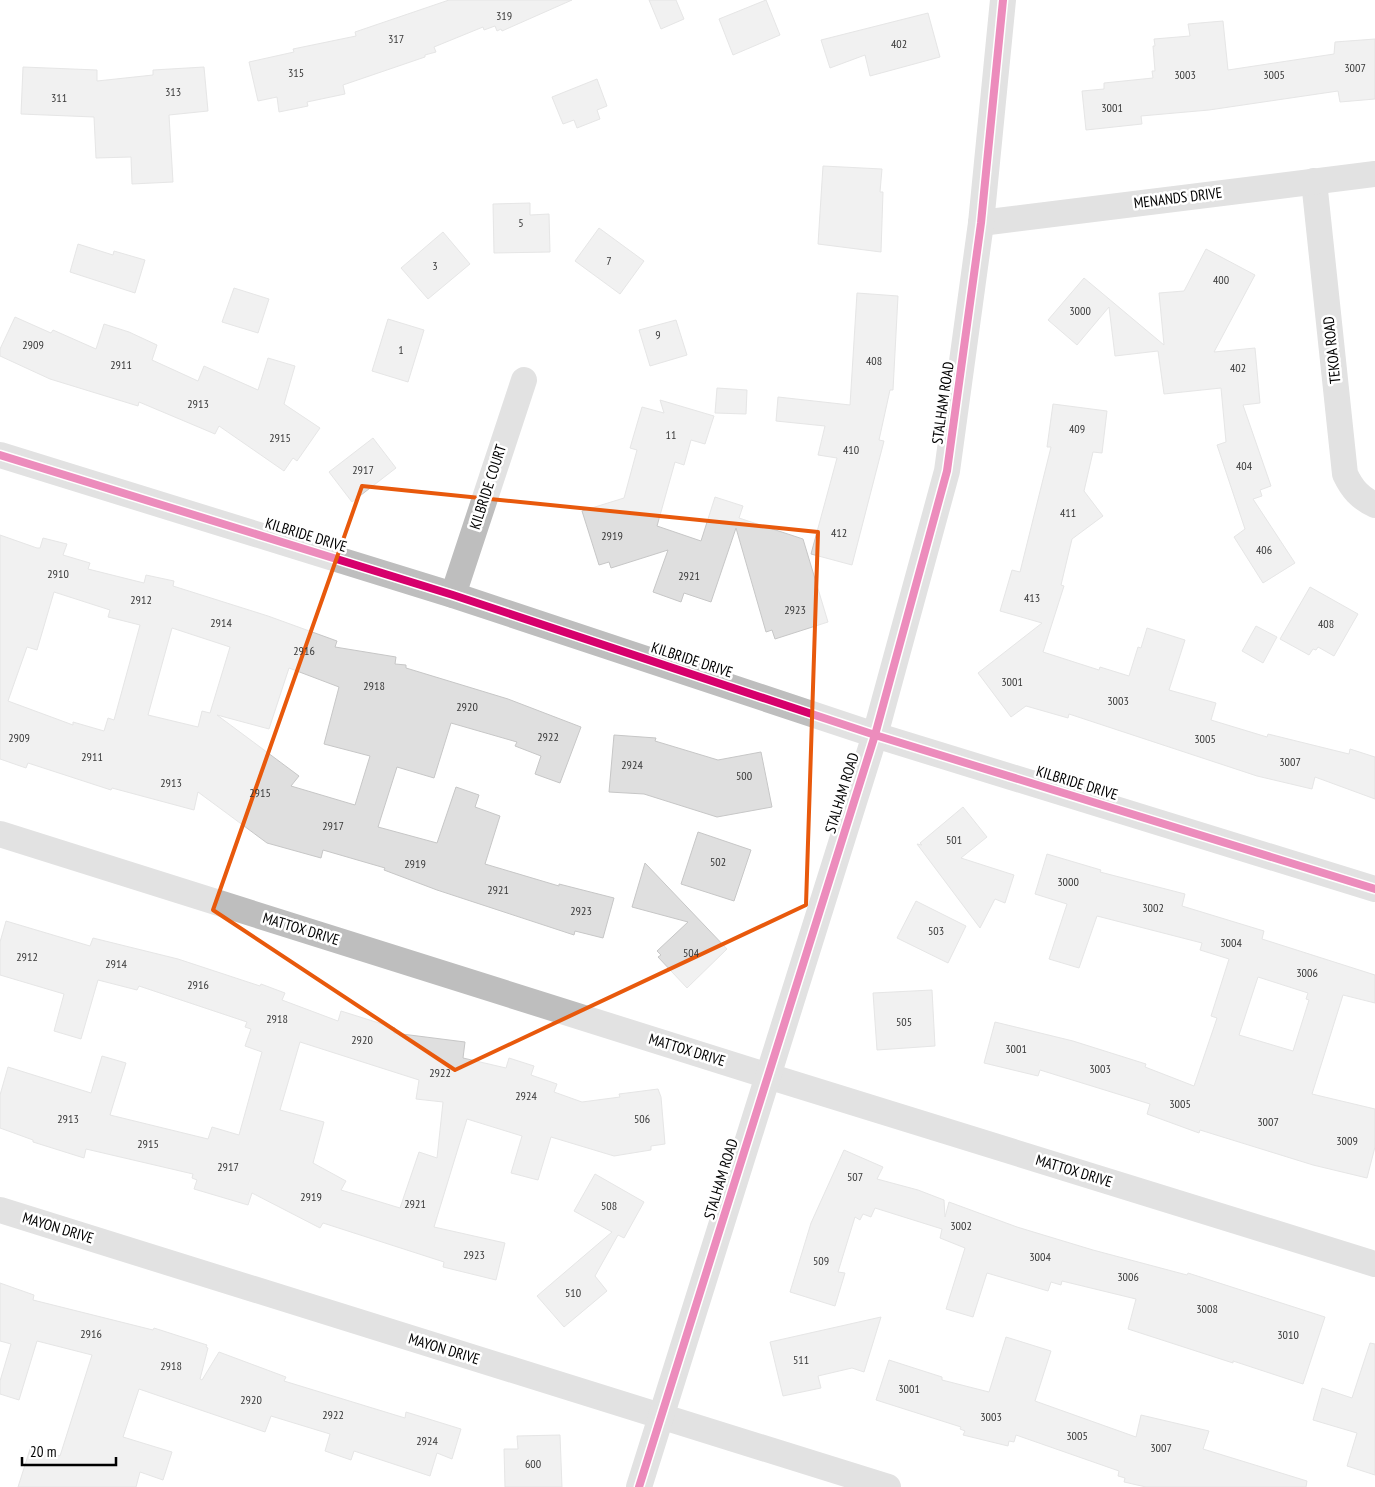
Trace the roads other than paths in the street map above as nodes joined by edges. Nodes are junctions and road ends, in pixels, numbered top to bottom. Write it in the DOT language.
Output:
graph roads {
  1 [pos="1003,0"];
  2 [pos="1375,174"];
  3 [pos="1314,181"];
  4 [pos="981,223"];
  5 [pos="524,380"];
  6 [pos="0,455"];
  7 [pos="1375,506"];
  8 [pos="453,595"];
  9 [pos="875,735"];
  10 [pos="0,834"];
  11 [pos="1375,889"];
  12 [pos="768,1076"];
  13 [pos="0,1210"];
  14 [pos="1375,1264"];
  15 [pos="661,1416"];
  16 [pos="639,1487"];
  17 [pos="888,1487"];
  1 -- 4 [label="street, STALHAM ROAD"];
  2 -- 3 [label="street, MENANDS DRIVE"];
  3 -- 4 [label="street, MENANDS DRIVE"];
  3 -- 7 [label="street, TEKOA ROAD"];
  4 -- 9 [label="street, STALHAM ROAD"];
  5 -- 8 [label="street, KILBRIDE COURT"];
  6 -- 8 [label="street, KILBRIDE DRIVE"];
  8 -- 9 [label="street, KILBRIDE DRIVE"];
  9 -- 11 [label="street, KILBRIDE DRIVE"];
  9 -- 12 [label="street, STALHAM ROAD"];
  10 -- 12 [label="street, MATTOX DRIVE"];
  12 -- 14 [label="street, MATTOX DRIVE"];
  12 -- 15 [label="street, STALHAM ROAD"];
  13 -- 15 [label="street, MAYON DRIVE"];
  15 -- 16 [label="street, STALHAM ROAD"];
  15 -- 17 [label="street, MAYON DRIVE"];
}
